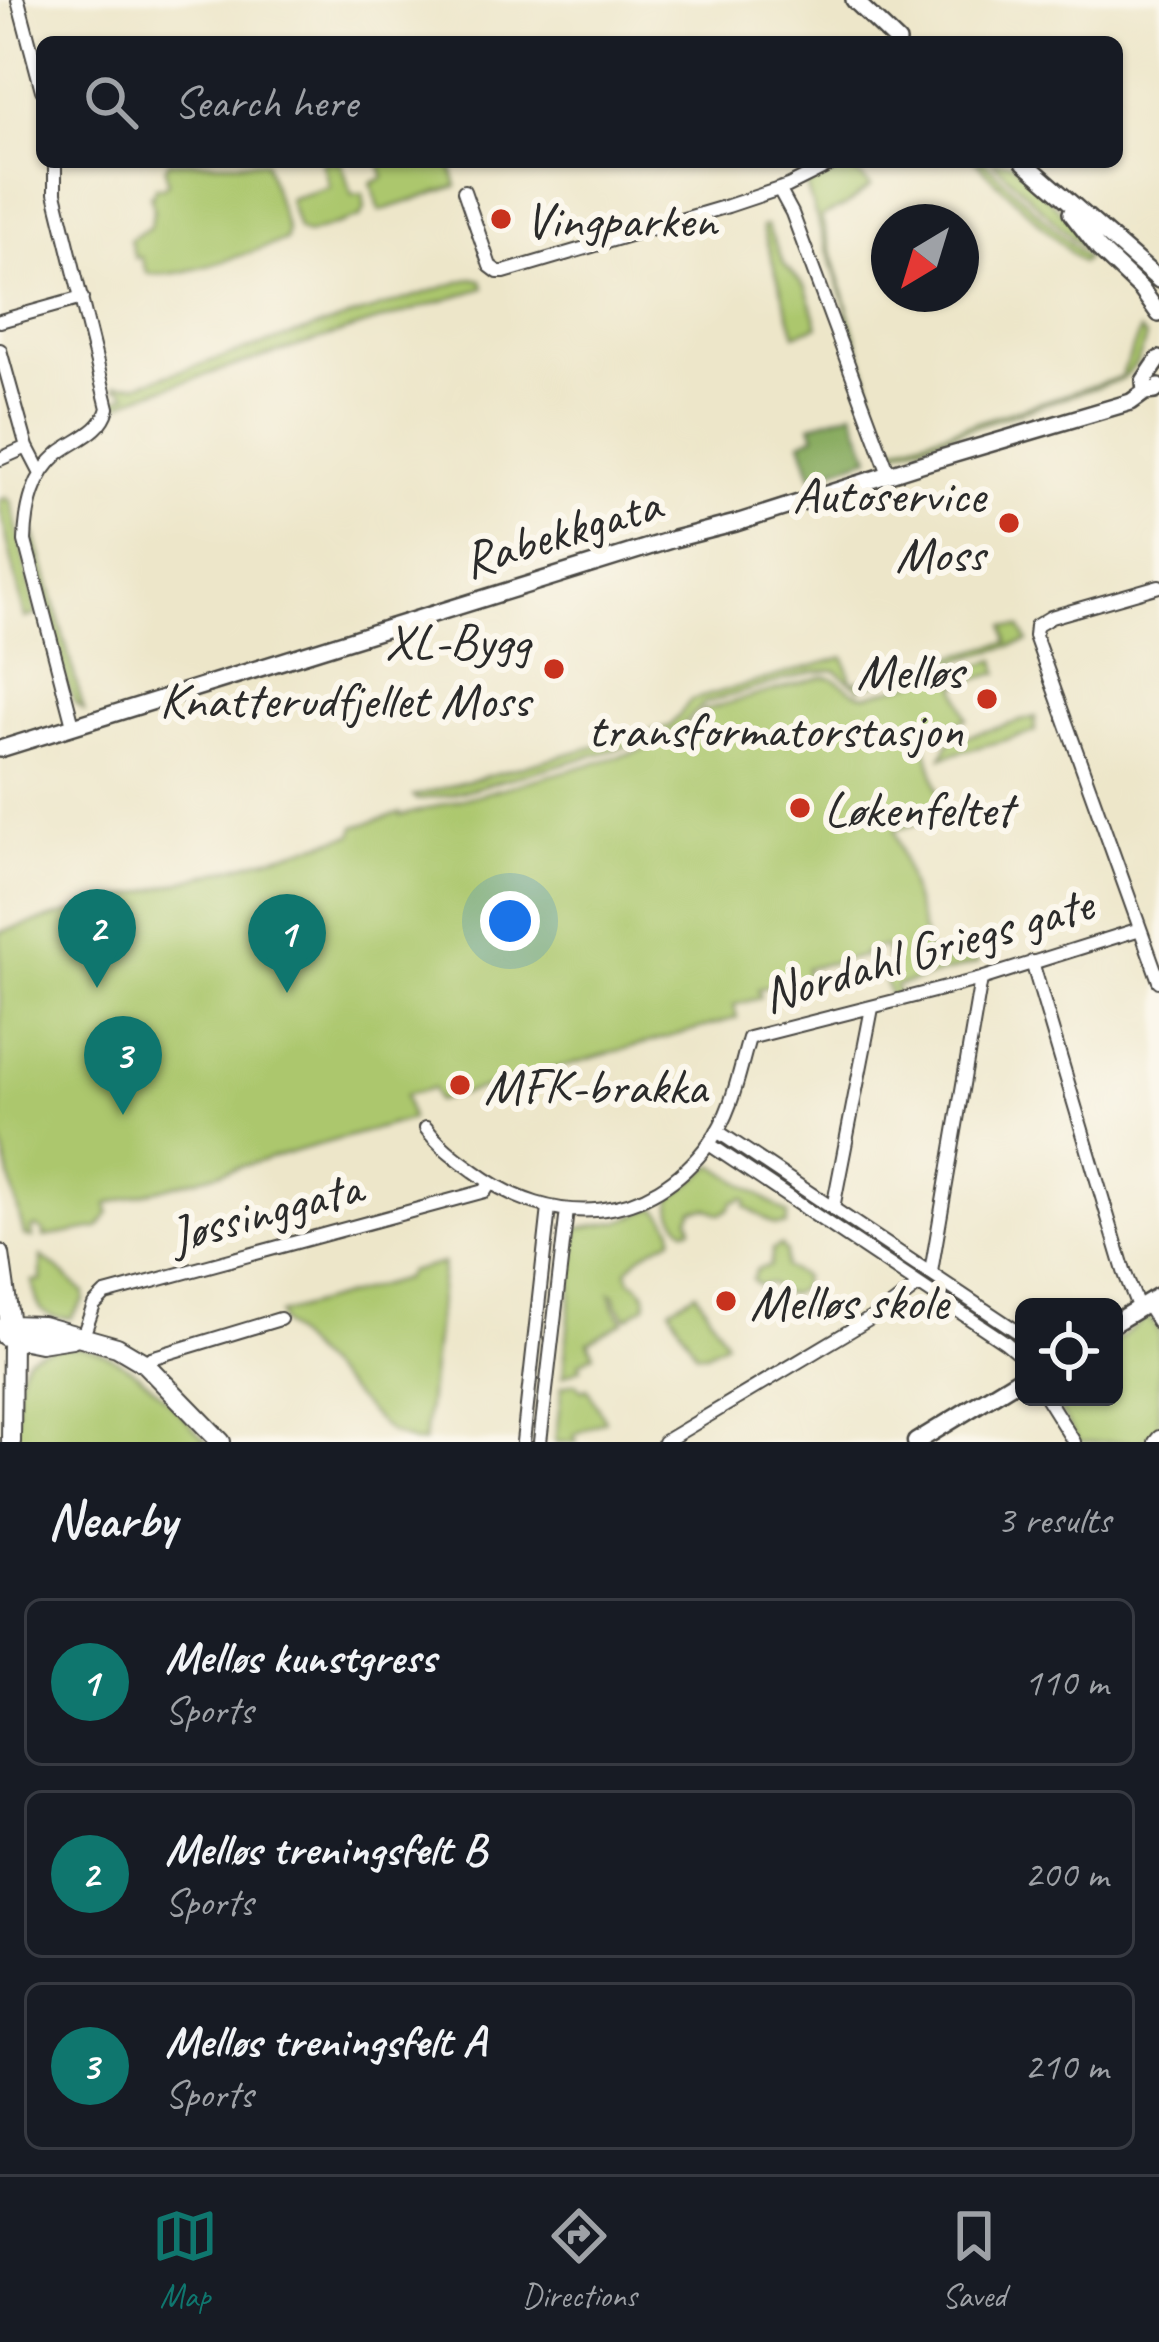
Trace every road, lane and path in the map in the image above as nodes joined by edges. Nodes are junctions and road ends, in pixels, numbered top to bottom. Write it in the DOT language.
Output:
graph roads {
  1 [pos="18,0"];
  2 [pos="854,0"];
  3 [pos="892,36"];
  4 [pos="36,68"];
  5 [pos="55,168"];
  6 [pos="826,168"];
  7 [pos="1030,168"];
  8 [pos="778,189"];
  9 [pos="464,191"];
  10 [pos="1059,196"];
  11 [pos="1159,280"];
  12 [pos="82,298"];
  13 [pos="1159,314"];
  14 [pos="0,321"];
  15 [pos="0,350"];
  16 [pos="1159,359"];
  17 [pos="1152,389"];
  18 [pos="27,447"];
  19 [pos="0,459"];
  20 [pos="41,474"];
  21 [pos="889,474"];
  22 [pos="1159,586"];
  23 [pos="73,725"];
  24 [pos="0,749"];
  25 [pos="1140,929"];
  26 [pos="1032,962"];
  27 [pos="982,979"];
  28 [pos="1159,981"];
  29 [pos="872,1008"];
  30 [pos="426,1128"];
  31 [pos="717,1131"];
  32 [pos="709,1144"];
  33 [pos="490,1183"];
  34 [pos="549,1208"];
  35 [pos="833,1208"];
  36 [pos="567,1210"];
  37 [pos="0,1254"];
  38 [pos="931,1272"];
  39 [pos="919,1285"];
  40 [pos="1148,1303"];
  41 [pos="280,1319"];
  42 [pos="1159,1324"];
  43 [pos="1015,1330"];
  44 [pos="6,1332"];
  45 [pos="83,1336"];
  46 [pos="1015,1352"];
  47 [pos="144,1363"];
  48 [pos="1015,1382"];
  49 [pos="1052,1406"];
  50 [pos="11,1442"];
  51 [pos="220,1442"];
  52 [pos="523,1442"];
  53 [pos="540,1442"];
  54 [pos="664,1442"];
  55 [pos="916,1442"];
  56 [pos="1074,1442"];
  1 -- 4 [label="street"];
  2 -- 3 [label="street"];
  5 -- 12 [label="street"];
  6 -- 8 [label="street"];
  7 -- 10 [label="street"];
  8 -- 9 [label="street"];
  8 -- 21 [label="street"];
  10 -- 11 [label="street"];
  10 -- 13 [label="street"];
  12 -- 14 [label="street"];
  12 -- 20 [label="street"];
  15 -- 18 [label="street"];
  16 -- 17 [label="street"];
  17 -- 21 [label="street, Rabekkgata"];
  18 -- 19 [label="street"];
  18 -- 20 [label="street"];
  20 -- 23 [label="street"];
  21 -- 23 [label="street, Rabekkgata"];
  22 -- 25 [label="street"];
  23 -- 24 [label="street, Rabekkgata"];
  25 -- 26 [label="street, Nordahl Griegs gate"];
  25 -- 28 [label="street"];
  26 -- 27 [label="street, Nordahl Griegs gate"];
  26 -- 40 [label="street"];
  27 -- 29 [label="street, Nordahl Griegs gate"];
  27 -- 38 [label="street"];
  29 -- 31 [label="street, Nordahl Griegs gate"];
  29 -- 35 [label="street"];
  30 -- 33 [label="street, Nordahl Griegs gate"];
  31 -- 32 [label="street, Nordahl Griegs gate"];
  31 -- 35 [label="street"];
  32 -- 36 [label="street, Nordahl Griegs gate"];
  32 -- 39 [label="street"];
  33 -- 34 [label="street, Nordahl Griegs gate"];
  33 -- 45 [label="street, Jøssinggata"];
  34 -- 36 [label="street, Nordahl Griegs gate"];
  34 -- 52 [label="street"];
  35 -- 38 [label="street"];
  36 -- 53 [label="street"];
  37 -- 44 [label="main road"];
  38 -- 43 [label="street"];
  39 -- 46 [label="street"];
  39 -- 54 [label="street"];
  40 -- 42 [label="street"];
  41 -- 47 [label="street"];
  44 -- 45 [label="main road"];
  44 -- 50 [label="main road"];
  45 -- 47 [label="main road"];
  47 -- 51 [label="main road"];
  48 -- 55 [label="main road"];
  49 -- 56 [label="street"];
}
